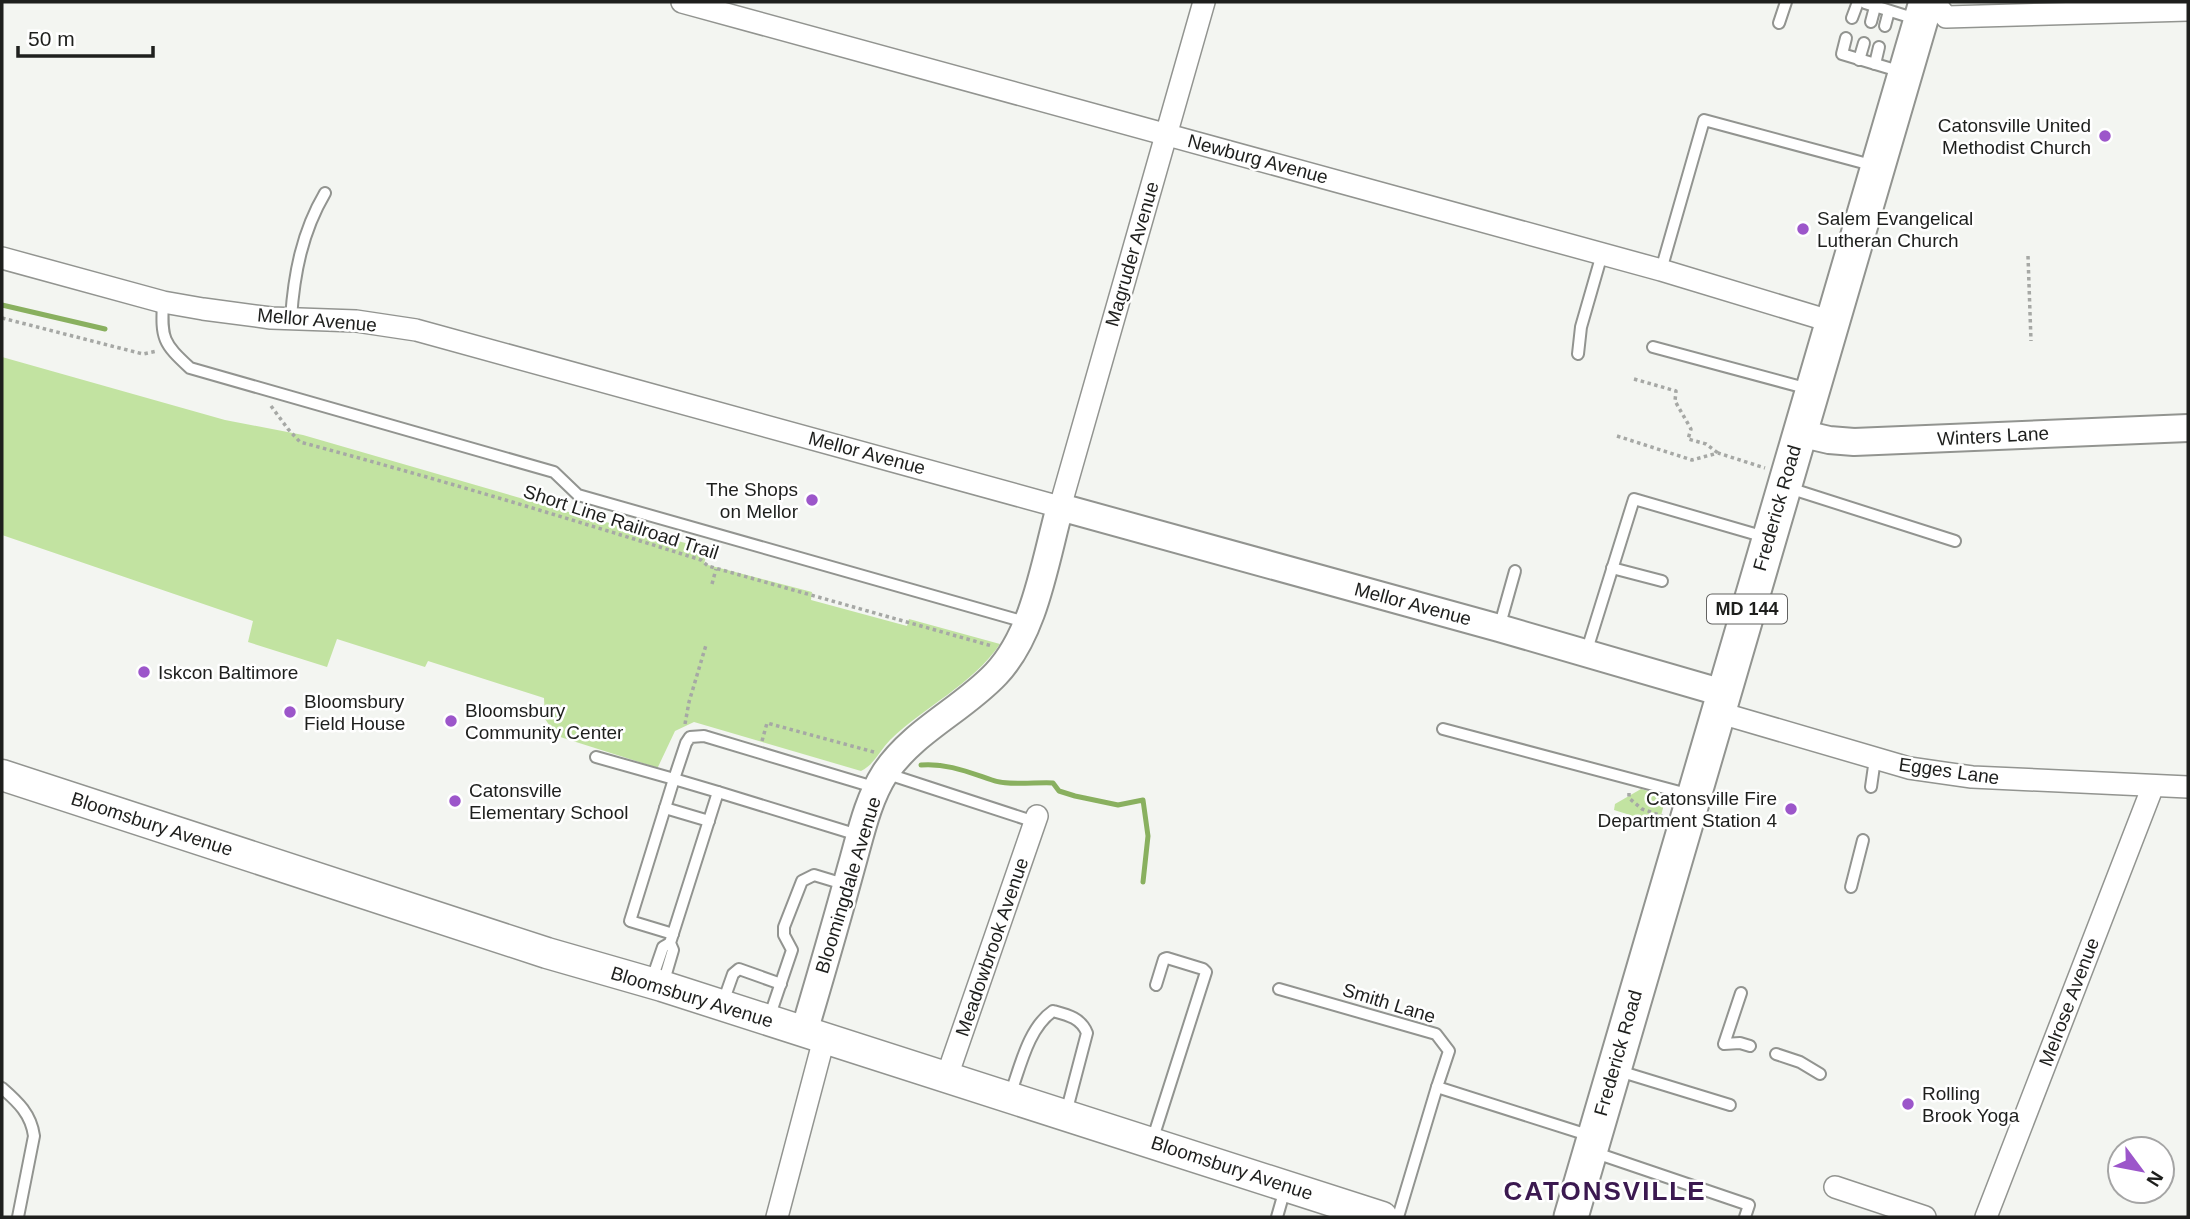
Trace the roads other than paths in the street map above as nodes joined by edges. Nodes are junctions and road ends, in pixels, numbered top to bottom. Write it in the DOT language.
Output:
graph roads {
  1 [pos="682,2"];
  2 [pos="1204,2"];
  3 [pos="1786,2"];
  4 [pos="1865,3"];
  5 [pos="1917,9"];
  6 [pos="2188,10"];
  7 [pos="1852,18"];
  8 [pos="1871,22"];
  9 [pos="1779,23"];
  10 [pos="1885,26"];
  11 [pos="1846,38"];
  12 [pos="1864,43"];
  13 [pos="1879,47"];
  14 [pos="1859,60"];
  15 [pos="1890,69"];
  16 [pos="1167,134"];
  17 [pos="1877,167"];
  18 [pos="325,193"];
  19 [pos="1602,254"];
  20 [pos="2,258"];
  21 [pos="1661,270"];
  22 [pos="163,302"];
  23 [pos="291,318"];
  24 [pos="1833,322"];
  25 [pos="1653,347"];
  26 [pos="1578,354"];
  27 [pos="1812,390"];
  28 [pos="2188,428"];
  29 [pos="1798,433"];
  30 [pos="1774,477"];
  31 [pos="1060,507"];
  32 [pos="1768,537"];
  33 [pos="1955,541"];
  34 [pos="1612,568"];
  35 [pos="1515,571"];
  36 [pos="1662,581"];
  37 [pos="1028,623"];
  38 [pos="1499,628"];
  39 [pos="1586,653"];
  40 [pos="1720,703"];
  41 [pos="1443,729"];
  42 [pos="596,757"];
  43 [pos="1875,758"];
  44 [pos="881,772"];
  45 [pos="2,775"];
  46 [pos="674,779"];
  47 [pos="2152,786"];
  48 [pos="1871,787"];
  49 [pos="2188,787"];
  50 [pos="718,792"];
  51 [pos="1693,795"];
  52 [pos="665,808"];
  53 [pos="1036,819"];
  54 [pos="709,821"];
  55 [pos="861,836"];
  56 [pos="1863,840"];
  57 [pos="846,885"];
  58 [pos="1851,887"];
  59 [pos="672,939"];
  60 [pos="780,984"];
  61 [pos="656,985"];
  62 [pos="1156,985"];
  63 [pos="1279,989"];
  64 [pos="1741,993"];
  65 [pos="722,1006"];
  66 [pos="768,1021"];
  67 [pos="814,1036"];
  68 [pos="1751,1046"];
  69 [pos="1776,1054"];
  70 [pos="1613,1070"];
  71 [pos="1820,1074"];
  72 [pos="946,1079"];
  73 [pos="2,1087"];
  74 [pos="1437,1087"];
  75 [pos="1009,1098"];
  76 [pos="1730,1105"];
  77 [pos="1065,1116"];
  78 [pos="1152,1142"];
  79 [pos="1592,1144"];
  80 [pos="1286,1186"];
  81 [pos="1835,1187"];
  82 [pos="18,1217"];
  83 [pos="777,1217"];
  84 [pos="1277,1217"];
  85 [pos="1382,1217"];
  86 [pos="1398,1217"];
  87 [pos="1571,1217"];
  88 [pos="1745,1217"];
  89 [pos="1925,1217"];
  90 [pos="1986,1217"];
  1 -- 16 [label="street, Newburg Avenue"];
  2 -- 16 [label="street, Magruder Avenue"];
  3 -- 9 [label="lane"];
  4 -- 5 [label="lane"];
  4 -- 7 [label="lane"];
  4 -- 8 [label="lane"];
  5 -- 6 [label="street"];
  5 -- 10 [label="lane"];
  5 -- 15 [label="main road, Frederick Road / MD 144"];
  11 -- 14 [label="lane"];
  12 -- 14 [label="lane"];
  13 -- 15 [label="lane"];
  14 -- 15 [label="lane"];
  15 -- 17 [label="main road, Frederick Road / MD 144"];
  16 -- 19 [label="street, Newburg Avenue"];
  16 -- 31 [label="street, Magruder Avenue"];
  17 -- 21 [label="lane"];
  17 -- 24 [label="main road, Frederick Road / MD 144"];
  18 -- 23 [label="lane"];
  19 -- 21 [label="street, Newburg Avenue"];
  19 -- 26 [label="lane"];
  20 -- 22 [label="street, Mellor Avenue"];
  21 -- 24 [label="street, Newburg Avenue"];
  22 -- 23 [label="street, Mellor Avenue"];
  22 -- 37 [label="lane"];
  23 -- 31 [label="street, Mellor Avenue"];
  24 -- 27 [label="main road, Frederick Road / MD 144"];
  25 -- 27 [label="lane"];
  27 -- 29 [label="main road, Frederick Road / MD 144"];
  28 -- 29 [label="street, Winters Lane"];
  29 -- 30 [label="main road, Frederick Road / MD 144"];
  30 -- 32 [label="main road, Frederick Road / MD 144"];
  30 -- 33 [label="lane"];
  31 -- 37 [label="street, Bloomingdale Avenue"];
  31 -- 38 [label="street, Mellor Avenue"];
  32 -- 34 [label="lane"];
  32 -- 40 [label="main road, Frederick Road / MD 144"];
  34 -- 36 [label="lane"];
  34 -- 39 [label="lane"];
  35 -- 38 [label="lane"];
  37 -- 44 [label="street, Bloomingdale Avenue"];
  38 -- 39 [label="street, Mellor Avenue"];
  39 -- 40 [label="street, Mellor Avenue"];
  40 -- 43 [label="street, Egges Lane"];
  40 -- 51 [label="main road, Frederick Road / MD 144"];
  41 -- 51 [label="lane"];
  42 -- 46 [label="lane"];
  43 -- 47 [label="street, Egges Lane"];
  43 -- 48 [label="lane"];
  44 -- 46 [label="lane"];
  44 -- 53 [label="lane"];
  44 -- 55 [label="street, Bloomingdale Avenue"];
  45 -- 61 [label="main road, Bloomsbury Avenue"];
  46 -- 50 [label="lane"];
  46 -- 52 [label="lane"];
  47 -- 49 [label="street, Egges Lane"];
  47 -- 90 [label="street, Melrose Avenue"];
  50 -- 54 [label="lane"];
  50 -- 55 [label="lane"];
  51 -- 70 [label="main road, Frederick Road / MD 144"];
  52 -- 54 [label="lane"];
  52 -- 59 [label="lane"];
  53 -- 72 [label="street, Meadowbrook Avenue"];
  54 -- 59 [label="lane"];
  55 -- 57 [label="street, Bloomingdale Avenue"];
  56 -- 58 [label="lane"];
  57 -- 60 [label="lane"];
  57 -- 67 [label="street, Bloomingdale Avenue"];
  59 -- 61 [label="lane"];
  60 -- 65 [label="lane"];
  60 -- 66 [label="lane"];
  61 -- 65 [label="main road, Bloomsbury Avenue"];
  62 -- 78 [label="lane"];
  63 -- 74 [label="lane, Smith Lane"];
  64 -- 68 [label="lane"];
  65 -- 66 [label="main road, Bloomsbury Avenue"];
  66 -- 67 [label="main road, Bloomsbury Avenue"];
  67 -- 72 [label="main road, Bloomsbury Avenue"];
  67 -- 83 [label="street, Bloomingdale Avenue"];
  69 -- 71 [label="lane"];
  70 -- 76 [label="lane"];
  70 -- 79 [label="main road, Frederick Road / MD 144"];
  72 -- 75 [label="main road, Bloomsbury Avenue"];
  73 -- 82 [label="lane"];
  74 -- 79 [label="lane"];
  74 -- 86 [label="lane"];
  75 -- 77 [label="main road, Bloomsbury Avenue"];
  75 -- 77 [label="lane"];
  77 -- 78 [label="main road, Bloomsbury Avenue"];
  78 -- 80 [label="main road, Bloomsbury Avenue"];
  79 -- 87 [label="main road, Frederick Road / MD 144"];
  79 -- 88 [label="lane"];
  80 -- 84 [label="lane"];
  80 -- 85 [label="main road, Bloomsbury Avenue"];
  81 -- 89 [label="street"];
}
